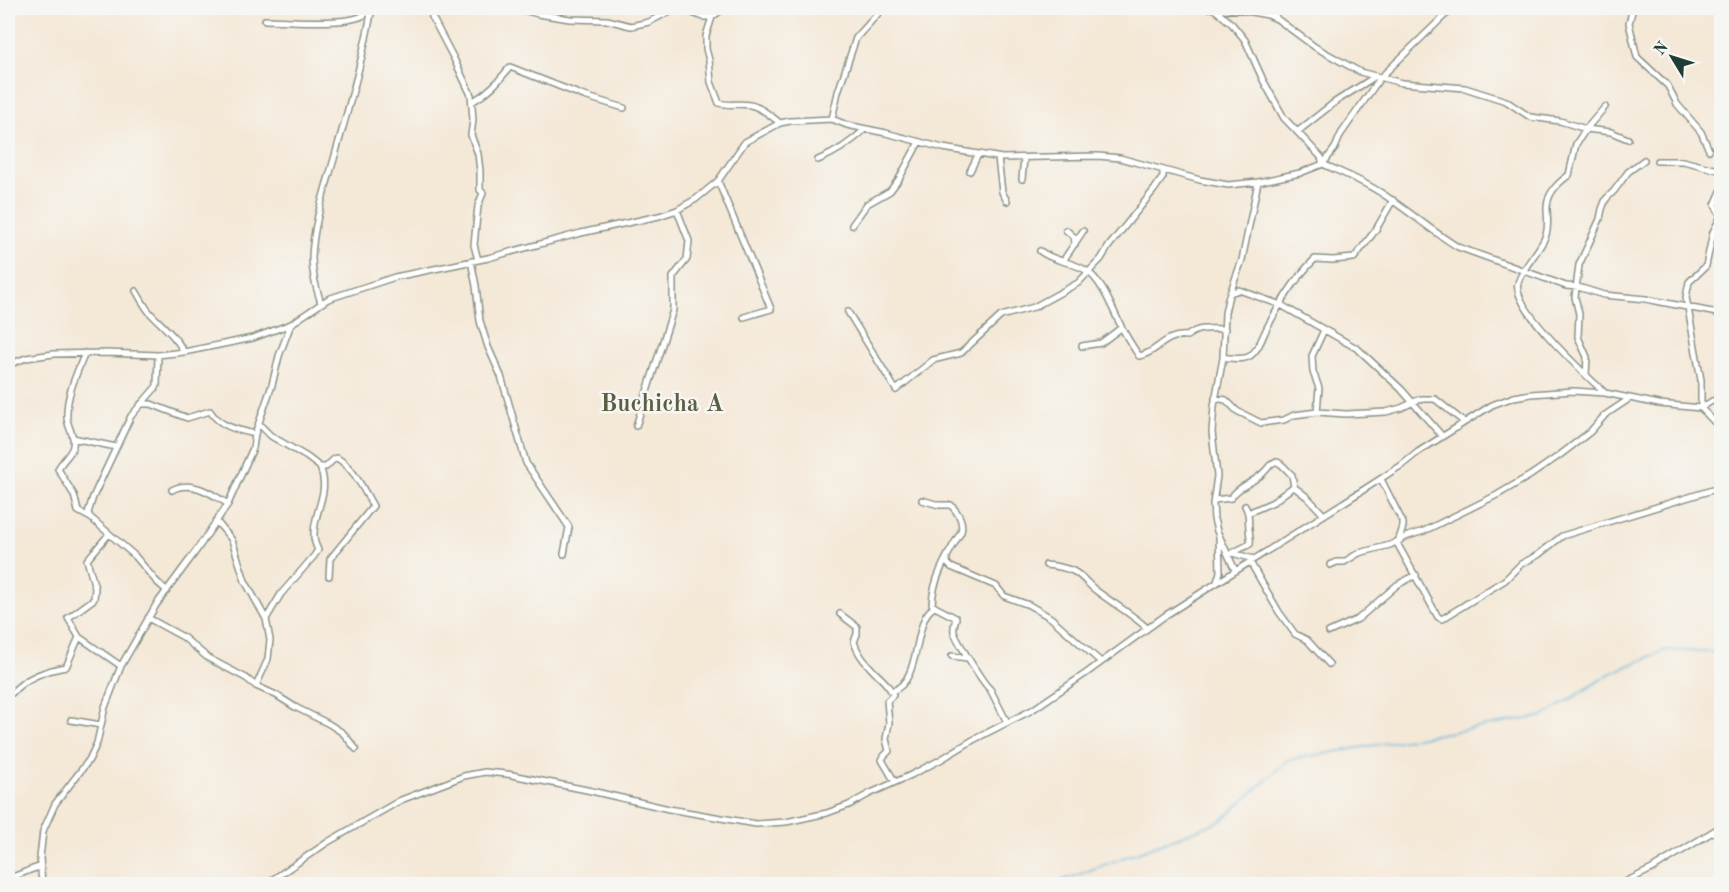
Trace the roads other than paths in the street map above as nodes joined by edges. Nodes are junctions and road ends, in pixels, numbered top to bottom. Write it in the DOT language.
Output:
graph roads {
  1 [pos="372,8"];
  2 [pos="387,8"];
  3 [pos="425,8"];
  4 [pos="430,8"];
  5 [pos="516,8"];
  6 [pos="724,8"];
  7 [pos="883,8"];
  8 [pos="1207,8"];
  9 [pos="1213,8"];
  10 [pos="1270,8"];
  11 [pos="1455,8"];
  12 [pos="1633,8"];
  13 [pos="712,17"];
  14 [pos="1277,19"];
  15 [pos="265,20"];
  16 [pos="1378,77"];
  17 [pos="472,102"];
  18 [pos="1605,107"];
  19 [pos="624,108"];
  20 [pos="832,119"];
  21 [pos="780,123"];
  22 [pos="865,129"];
  23 [pos="1586,129"];
  24 [pos="1297,132"];
  25 [pos="1628,139"];
  26 [pos="920,142"];
  27 [pos="1708,150"];
  28 [pos="978,155"];
  29 [pos="998,158"];
  30 [pos="1024,158"];
  31 [pos="818,160"];
  32 [pos="1644,160"];
  33 [pos="1657,160"];
  34 [pos="1323,164"];
  35 [pos="1163,170"];
  36 [pos="970,171"];
  37 [pos="1722,171"];
  38 [pos="1022,179"];
  39 [pos="718,182"];
  40 [pos="1258,182"];
  41 [pos="1722,189"];
  42 [pos="1393,200"];
  43 [pos="1007,201"];
  44 [pos="677,210"];
  45 [pos="852,225"];
  46 [pos="1066,230"];
  47 [pos="1083,231"];
  48 [pos="1075,244"];
  49 [pos="1040,250"];
  50 [pos="478,260"];
  51 [pos="471,261"];
  52 [pos="1064,261"];
  53 [pos="1524,270"];
  54 [pos="1089,272"];
  55 [pos="1578,288"];
  56 [pos="136,291"];
  57 [pos="1230,293"];
  58 [pos="321,303"];
  59 [pos="1281,305"];
  60 [pos="1689,308"];
  61 [pos="848,312"];
  62 [pos="1722,314"];
  63 [pos="744,317"];
  64 [pos="291,324"];
  65 [pos="1122,328"];
  66 [pos="1225,329"];
  67 [pos="1324,330"];
  68 [pos="1082,346"];
  69 [pos="184,352"];
  70 [pos="85,353"];
  71 [pos="158,356"];
  72 [pos="1223,357"];
  73 [pos="8,365"];
  74 [pos="1586,375"];
  75 [pos="1605,393"];
  76 [pos="1215,398"];
  77 [pos="1629,399"];
  78 [pos="1722,399"];
  79 [pos="1412,402"];
  80 [pos="141,404"];
  81 [pos="1701,408"];
  82 [pos="1317,412"];
  83 [pos="1464,422"];
  84 [pos="260,424"];
  85 [pos="636,426"];
  86 [pos="1722,430"];
  87 [pos="255,434"];
  88 [pos="1442,436"];
  89 [pos="73,438"];
  90 [pos="116,447"];
  91 [pos="321,467"];
  92 [pos="1381,479"];
  93 [pos="1294,486"];
  94 [pos="1722,487"];
  95 [pos="172,489"];
  96 [pos="922,500"];
  97 [pos="1214,500"];
  98 [pos="228,504"];
  99 [pos="1245,506"];
  100 [pos="1248,513"];
  101 [pos="1324,515"];
  102 [pos="91,518"];
  103 [pos="217,522"];
  104 [pos="109,534"];
  105 [pos="1219,536"];
  106 [pos="1398,541"];
  107 [pos="1226,550"];
  108 [pos="1232,553"];
  109 [pos="564,554"];
  110 [pos="947,559"];
  111 [pos="1252,561"];
  112 [pos="1046,565"];
  113 [pos="1330,565"];
  114 [pos="1235,570"];
  115 [pos="1416,575"];
  116 [pos="329,576"];
  117 [pos="1217,582"];
  118 [pos="167,591"];
  119 [pos="935,607"];
  120 [pos="840,614"];
  121 [pos="148,618"];
  122 [pos="266,619"];
  123 [pos="1147,628"];
  124 [pos="1329,632"];
  125 [pos="79,637"];
  126 [pos="952,656"];
  127 [pos="967,658"];
  128 [pos="1101,662"];
  129 [pos="1329,664"];
  130 [pos="121,666"];
  131 [pos="256,686"];
  132 [pos="892,691"];
  133 [pos="8,693"];
  134 [pos="71,720"];
  135 [pos="1007,722"];
  136 [pos="101,725"];
  137 [pos="356,749"];
  138 [pos="895,782"];
  139 [pos="1722,826"];
  140 [pos="40,867"];
  141 [pos="8,879"];
  142 [pos="42,885"];
  143 [pos="266,885"];
  144 [pos="1621,885"];
  1 -- 15 [label="street"];
  1 -- 58 [label="street"];
  2 -- 3 [label="street"];
  4 -- 17 [label="street"];
  5 -- 13 [label="street"];
  6 -- 13 [label="street"];
  7 -- 20 [label="street"];
  8 -- 9 [label="street"];
  9 -- 14 [label="street"];
  9 -- 24 [label="street"];
  10 -- 14 [label="street"];
  11 -- 16 [label="street"];
  12 -- 27 [label="street"];
  13 -- 21 [label="street"];
  14 -- 16 [label="street"];
  16 -- 23 [label="street"];
  16 -- 24 [label="street"];
  16 -- 34 [label="street"];
  17 -- 19 [label="street"];
  17 -- 50 [label="street"];
  18 -- 23 [label="street"];
  20 -- 21 [label="street"];
  20 -- 22 [label="street"];
  21 -- 39 [label="street"];
  22 -- 26 [label="street"];
  22 -- 31 [label="street"];
  23 -- 25 [label="street"];
  23 -- 53 [label="street"];
  24 -- 34 [label="street"];
  26 -- 28 [label="street"];
  26 -- 45 [label="street"];
  28 -- 29 [label="street"];
  28 -- 36 [label="street"];
  29 -- 30 [label="street"];
  29 -- 43 [label="street"];
  30 -- 35 [label="street"];
  30 -- 38 [label="street"];
  32 -- 55 [label="street"];
  33 -- 37 [label="street"];
  34 -- 40 [label="street"];
  34 -- 42 [label="street"];
  35 -- 40 [label="street"];
  35 -- 54 [label="street"];
  39 -- 44 [label="street"];
  39 -- 63 [label="street"];
  40 -- 57 [label="street"];
  41 -- 60 [label="street"];
  42 -- 53 [label="street"];
  42 -- 59 [label="street"];
  44 -- 50 [label="street"];
  44 -- 85 [label="street"];
  46 -- 48 [label="street"];
  47 -- 48 [label="street"];
  48 -- 52 [label="street"];
  49 -- 52 [label="street"];
  50 -- 51 [label="street"];
  51 -- 58 [label="street"];
  51 -- 109 [label="street"];
  52 -- 54 [label="street"];
  53 -- 55 [label="street"];
  53 -- 74 [label="street"];
  54 -- 61 [label="street"];
  54 -- 65 [label="street"];
  55 -- 60 [label="street"];
  55 -- 74 [label="street"];
  56 -- 69 [label="street"];
  57 -- 59 [label="street"];
  57 -- 66 [label="street"];
  58 -- 64 [label="street"];
  59 -- 67 [label="street"];
  59 -- 72 [label="street"];
  60 -- 62 [label="street"];
  60 -- 81 [label="street"];
  64 -- 69 [label="street"];
  64 -- 84 [label="street"];
  65 -- 66 [label="street"];
  65 -- 68 [label="street"];
  66 -- 72 [label="street"];
  67 -- 79 [label="street"];
  67 -- 82 [label="street"];
  69 -- 71 [label="street"];
  70 -- 71 [label="street"];
  70 -- 73 [label="street"];
  70 -- 89 [label="street"];
  71 -- 80 [label="street"];
  72 -- 76 [label="street"];
  74 -- 75 [label="street"];
  75 -- 77 [label="street"];
  75 -- 83 [label="street"];
  76 -- 82 [label="street"];
  76 -- 97 [label="street"];
  77 -- 81 [label="street"];
  77 -- 106 [label="street"];
  78 -- 81 [label="street"];
  79 -- 82 [label="street"];
  79 -- 83 [label="street"];
  79 -- 88 [label="street"];
  80 -- 87 [label="street"];
  80 -- 90 [label="street"];
  81 -- 86 [label="street"];
  83 -- 88 [label="street"];
  84 -- 87 [label="street"];
  84 -- 91 [label="street"];
  87 -- 98 [label="street"];
  88 -- 92 [label="street"];
  89 -- 90 [label="street"];
  89 -- 102 [label="street"];
  90 -- 102 [label="street"];
  91 -- 116 [label="street"];
  91 -- 122 [label="street"];
  92 -- 101 [label="street"];
  92 -- 106 [label="street"];
  93 -- 97 [label="street"];
  93 -- 100 [label="street"];
  93 -- 101 [label="street"];
  94 -- 115 [label="street"];
  95 -- 98 [label="street"];
  96 -- 110 [label="street"];
  97 -- 105 [label="street"];
  98 -- 103 [label="street"];
  99 -- 100 [label="street"];
  100 -- 108 [label="street"];
  101 -- 111 [label="street"];
  102 -- 104 [label="street"];
  103 -- 118 [label="street"];
  103 -- 122 [label="street"];
  104 -- 118 [label="street"];
  104 -- 125 [label="street"];
  105 -- 107 [label="street"];
  105 -- 117 [label="street"];
  106 -- 113 [label="street"];
  106 -- 115 [label="street"];
  107 -- 108 [label="street"];
  107 -- 114 [label="street"];
  108 -- 111 [label="street"];
  110 -- 119 [label="street"];
  110 -- 128 [label="street"];
  111 -- 114 [label="street"];
  111 -- 129 [label="street"];
  112 -- 123 [label="street"];
  114 -- 117 [label="street"];
  115 -- 124 [label="street"];
  117 -- 123 [label="street"];
  118 -- 121 [label="street"];
  119 -- 127 [label="street"];
  119 -- 132 [label="street"];
  120 -- 132 [label="street"];
  121 -- 130 [label="street"];
  121 -- 131 [label="street"];
  122 -- 131 [label="street"];
  123 -- 128 [label="street"];
  125 -- 130 [label="street"];
  125 -- 133 [label="street"];
  126 -- 127 [label="street"];
  127 -- 135 [label="street"];
  128 -- 135 [label="street"];
  130 -- 136 [label="street"];
  131 -- 137 [label="street"];
  132 -- 138 [label="street"];
  134 -- 136 [label="street"];
  135 -- 138 [label="street"];
  136 -- 140 [label="street"];
  138 -- 143 [label="street"];
  139 -- 144 [label="street"];
  140 -- 141 [label="street"];
  140 -- 142 [label="street"];
}
